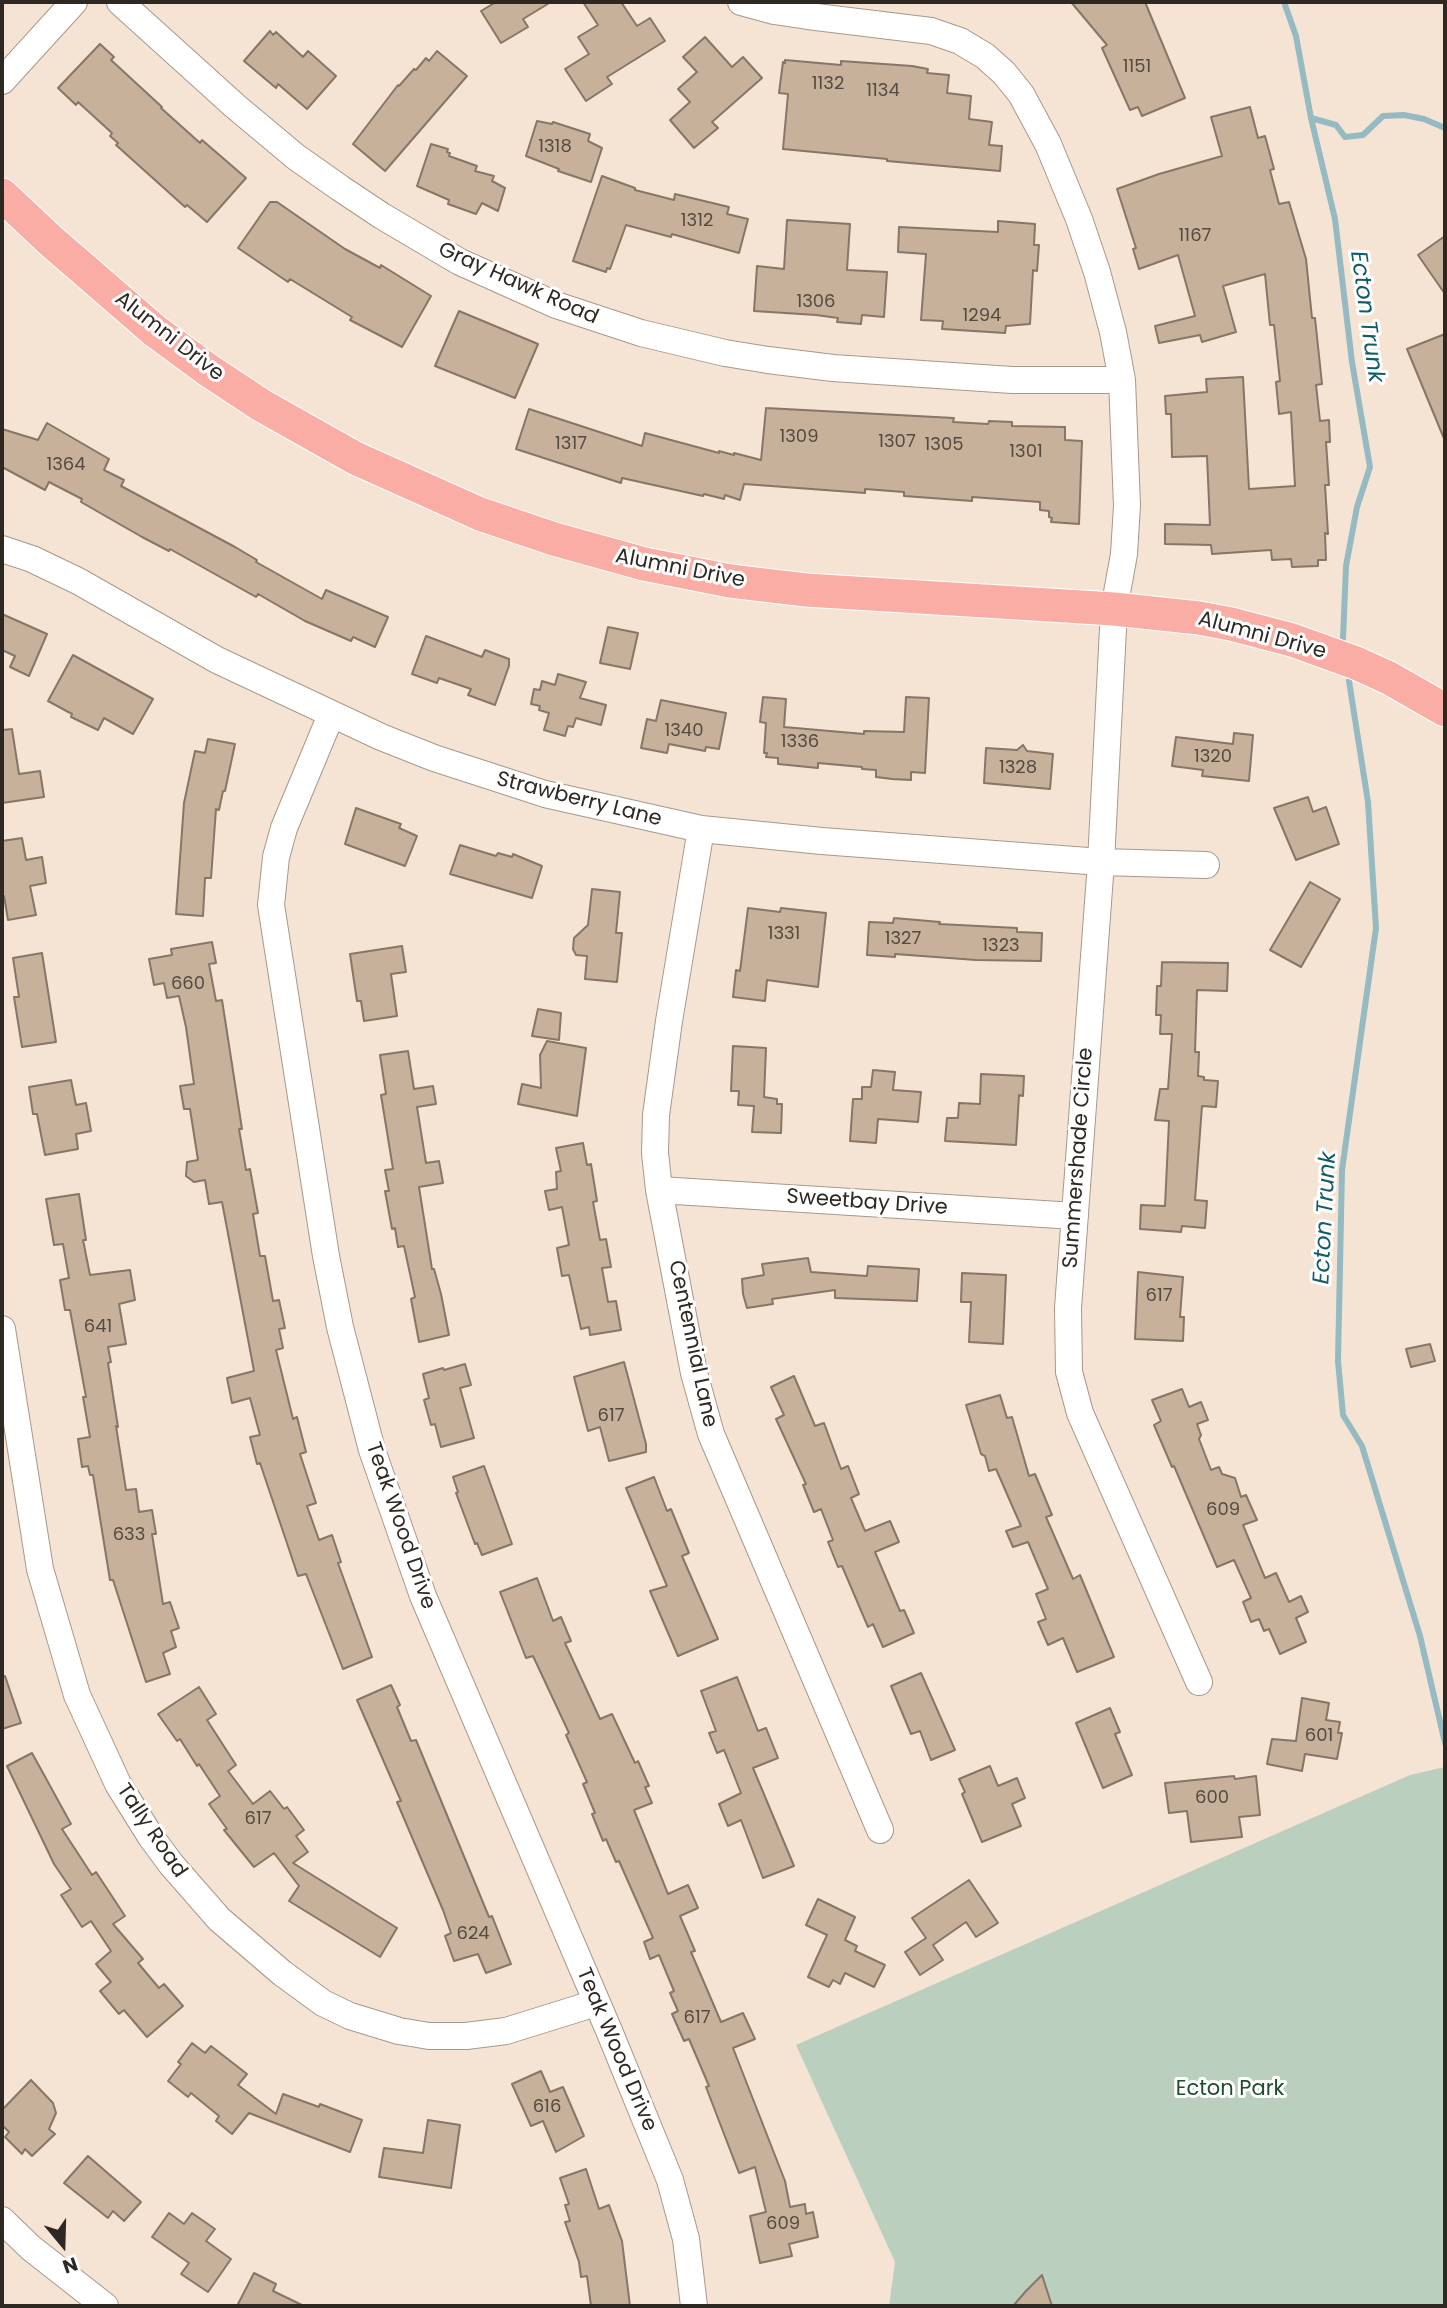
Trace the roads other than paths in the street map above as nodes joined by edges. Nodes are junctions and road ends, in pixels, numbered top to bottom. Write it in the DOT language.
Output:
graph roads {
  1 [pos="74,2"];
  2 [pos="120,2"];
  3 [pos="741,2"];
  4 [pos="2,80"];
  5 [pos="2,195"];
  6 [pos="1122,380"];
  7 [pos="2,549"];
  8 [pos="1114,609"];
  9 [pos="1445,710"];
  10 [pos="331,715"];
  11 [pos="701,829"];
  12 [pos="1101,862"];
  13 [pos="1206,865"];
  14 [pos="659,1190"];
  15 [pos="1075,1216"];
  16 [pos="2,1329"];
  17 [pos="1199,1682"];
  18 [pos="880,1830"];
  19 [pos="596,2003"];
  20 [pos="2,2220"];
  21 [pos="106,2306"];
  22 [pos="694,2306"];
  1 -- 4 [label="street"];
  2 -- 6 [label="street, Gray Hawk Road"];
  3 -- 6 [label="street, Summershade Circle"];
  5 -- 8 [label="main road, Alumni Drive"];
  6 -- 8 [label="street, Summershade Circle"];
  7 -- 10 [label="street, Strawberry Lane"];
  8 -- 9 [label="main road, Alumni Drive"];
  8 -- 12 [label="street, Summershade Circle"];
  10 -- 11 [label="street, Strawberry Lane"];
  10 -- 19 [label="street, Teak Wood Drive"];
  11 -- 12 [label="street, Strawberry Lane"];
  11 -- 14 [label="street, Centennial Lane"];
  12 -- 13 [label="street, Strawberry Lane"];
  12 -- 15 [label="street, Summershade Circle"];
  14 -- 15 [label="street, Sweetbay Drive"];
  14 -- 18 [label="street, Centennial Lane"];
  15 -- 17 [label="street, Summershade Circle"];
  16 -- 19 [label="street, Tally Road"];
  19 -- 22 [label="street, Teak Wood Drive"];
  20 -- 21 [label="street"];
}
